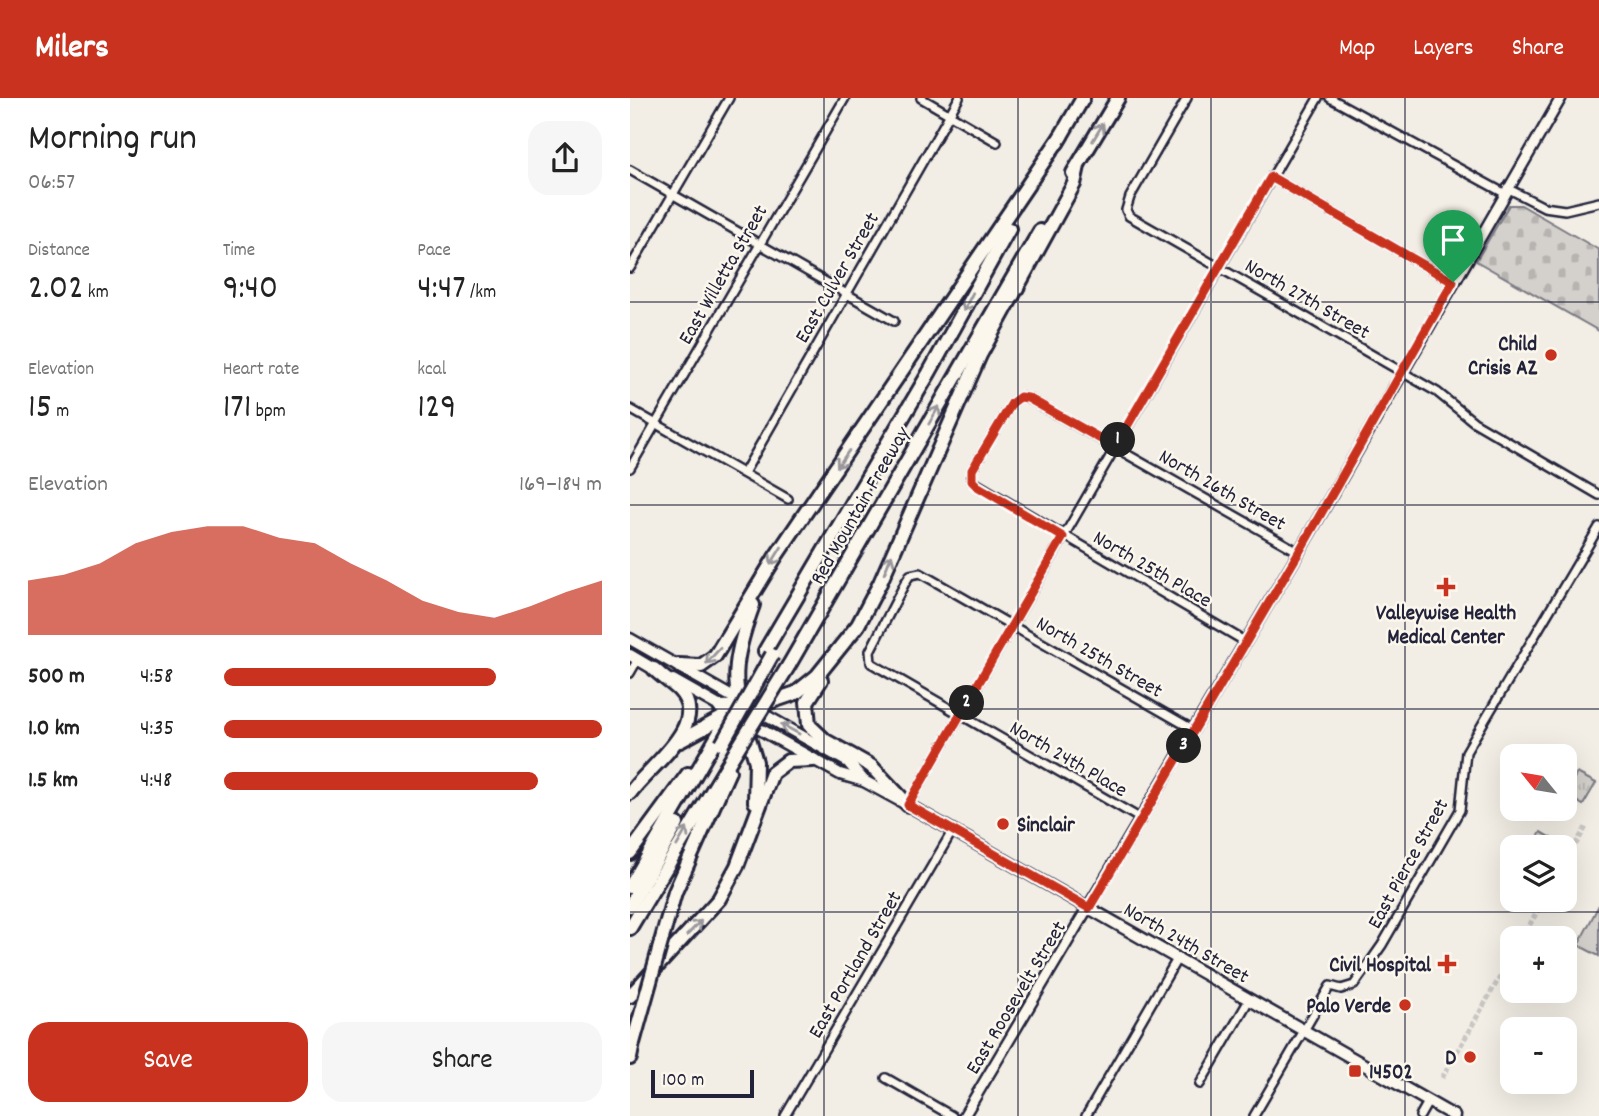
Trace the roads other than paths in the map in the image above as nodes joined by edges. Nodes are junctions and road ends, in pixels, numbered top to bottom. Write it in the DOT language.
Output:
graph roads {
  1 [pos="729,98"];
  2 [pos="845,98"];
  3 [pos="921,98"];
  4 [pos="959,98"];
  5 [pos="1083,98"];
  6 [pos="1118,98"];
  7 [pos="1187,98"];
  8 [pos="1318,98"];
  9 [pos="1330,98"];
  10 [pos="1561,98"];
  11 [pos="950,115"];
  12 [pos="1061,136"];
  13 [pos="997,142"];
  14 [pos="1077,166"];
  15 [pos="630,170"];
  16 [pos="1271,177"];
  17 [pos="1506,190"];
  18 [pos="673,194"];
  19 [pos="1599,202"];
  20 [pos="760,244"];
  21 [pos="630,268"];
  22 [pos="1219,268"];
  23 [pos="1453,282"];
  24 [pos="847,294"];
  25 [pos="894,321"];
  26 [pos="1403,373"];
  27 [pos="630,409"];
  28 [pos="656,424"];
  29 [pos="1115,447"];
  30 [pos="630,468"];
  31 [pos="744,473"];
  32 [pos="972,481"];
  33 [pos="1599,495"];
  34 [pos="788,499"];
  35 [pos="1599,527"];
  36 [pos="1063,537"];
  37 [pos="1299,552"];
  38 [pos="761,582"];
  39 [pos="1011,626"];
  40 [pos="630,639"];
  41 [pos="847,641"];
  42 [pos="1246,642"];
  43 [pos="769,653"];
  44 [pos="634,657"];
  45 [pos="871,663"];
  46 [pos="678,665"];
  47 [pos="654,669"];
  48 [pos="630,673"];
  49 [pos="739,710"];
  50 [pos="960,715"];
  51 [pos="1194,730"];
  52 [pos="716,741"];
  53 [pos="674,745"];
  54 [pos="736,751"];
  55 [pos="813,760"];
  56 [pos="864,781"];
  57 [pos="630,793"];
  58 [pos="908,805"];
  59 [pos="1141,819"];
  60 [pos="953,830"];
  61 [pos="749,834"];
  62 [pos="630,853"];
  63 [pos="630,887"];
  64 [pos="1089,908"];
  65 [pos="631,919"];
  66 [pos="1177,959"];
  67 [pos="630,996"];
  68 [pos="1249,999"];
  69 [pos="1304,1031"];
  70 [pos="632,1037"];
  71 [pos="630,1058"];
  72 [pos="886,1078"];
  73 [pos="1200,1084"];
  74 [pos="1428,1102"];
  75 [pos="785,1116"];
  76 [pos="952,1116"];
  77 [pos="964,1116"];
  78 [pos="1086,1116"];
  79 [pos="1254,1116"];
  80 [pos="1420,1116"];
  81 [pos="1454,1116"];
  1 -- 18 [label="street"];
  2 -- 20 [label="street, East Willetta Street"];
  3 -- 11 [label="street"];
  4 -- 11 [label="street, East Culver Street"];
  5 -- 12 [label="highway, Red Mountain Freeway"];
  14 -- 6 [label="highway, Red Mountain Freeway, one-way"];
  7 -- 22 [label="street, North 27th Street"];
  8 -- 16 [label="street"];
  9 -- 17 [label="street"];
  10 -- 17 [label="street, East Roosevelt Street"];
  11 -- 13 [label="street"];
  11 -- 24 [label="street, East Culver Street"];
  12 -- 38 [label="highway, one-way"];
  12 -- 43 [label="highway, Red Mountain Freeway, one-way"];
  41 -- 14 [label="highway, one-way"];
  54 -- 14 [label="highway, Red Mountain Freeway, one-way, bridge"];
  15 -- 18 [label="street"];
  16 -- 22 [label="street"];
  16 -- 23 [label="street"];
  17 -- 19 [label="street"];
  17 -- 23 [label="street, East Roosevelt Street"];
  18 -- 20 [label="street"];
  18 -- 21 [label="street"];
  20 -- 24 [label="street"];
  20 -- 28 [label="street, East Willetta Street"];
  22 -- 26 [label="street, North 27th Street"];
  22 -- 29 [label="street"];
  23 -- 26 [label="street, East Roosevelt Street"];
  24 -- 25 [label="street"];
  24 -- 31 [label="street, East Culver Street"];
  26 -- 33 [label="street, North 27th Street"];
  26 -- 37 [label="street, East Roosevelt Street"];
  27 -- 28 [label="street"];
  28 -- 30 [label="street, East Willetta Street"];
  28 -- 31 [label="street"];
  29 -- 32 [label="street, North 26th Street"];
  29 -- 36 [label="street"];
  29 -- 37 [label="street, North 26th Street"];
  31 -- 34 [label="street"];
  32 -- 36 [label="street, North 25th Place"];
  35 -- 69 [label="street, East Pierce Street"];
  36 -- 39 [label="street"];
  36 -- 42 [label="street, North 25th Place"];
  37 -- 42 [label="street, East Roosevelt Street"];
  38 -- 46 [label="highway, one-way"];
  38 -- 49 [label="highway"];
  39 -- 45 [label="street, North 25th Street"];
  39 -- 50 [label="street"];
  39 -- 51 [label="street, North 25th Street"];
  40 -- 46 [label="main road, North 24th Street"];
  41 -- 49 [label="highway"];
  41 -- 58 [label="highway"];
  42 -- 51 [label="street, East Roosevelt Street"];
  43 -- 49 [label="highway, Red Mountain Freeway"];
  43 -- 52 [label="highway, bridge"];
  44 -- 47 [label="main road, North 24th Street"];
  44 -- 48 [label="street"];
  45 -- 50 [label="street, North 24th Place"];
  46 -- 49 [label="main road, North 24th Street"];
  47 -- 49 [label="main road, North 24th Street"];
  47 -- 53 [label="highway"];
  49 -- 52 [label="highway, Red Mountain Freeway"];
  49 -- 53 [label="highway"];
  49 -- 55 [label="main road, North 24th Street"];
  56 -- 49 [label="main road, North 24th Street, one-way"];
  49 -- 61 [label="highway"];
  50 -- 58 [label="street"];
  50 -- 59 [label="street, North 24th Place"];
  51 -- 59 [label="street, East Roosevelt Street"];
  52 -- 62 [label="highway"];
  52 -- 63 [label="highway"];
  52 -- 65 [label="highway"];
  53 -- 57 [label="highway"];
  65 -- 54 [label="highway, Red Mountain Freeway, one-way"];
  54 -- 70 [label="highway, bridge"];
  55 -- 56 [label="main road, North 24th Street"];
  55 -- 61 [label="highway"];
  56 -- 58 [label="main road, North 24th Street"];
  58 -- 60 [label="main road, North 24th Street"];
  59 -- 64 [label="street, East Roosevelt Street"];
  60 -- 64 [label="main road, North 24th Street"];
  60 -- 75 [label="street, East Portland Street"];
  67 -- 61 [label="highway, one-way"];
  64 -- 66 [label="main road, North 24th Street"];
  64 -- 77 [label="street, East Roosevelt Street"];
  66 -- 68 [label="main road, North 24th Street"];
  66 -- 78 [label="street"];
  68 -- 69 [label="main road, North 24th Street"];
  68 -- 73 [label="street"];
  69 -- 74 [label="main road, North 24th Street"];
  69 -- 79 [label="street, East Pierce Street"];
  70 -- 71 [label="highway"];
  72 -- 76 [label="street"];
  74 -- 80 [label="street"];
  74 -- 81 [label="main road, North 24th Street"];
}
